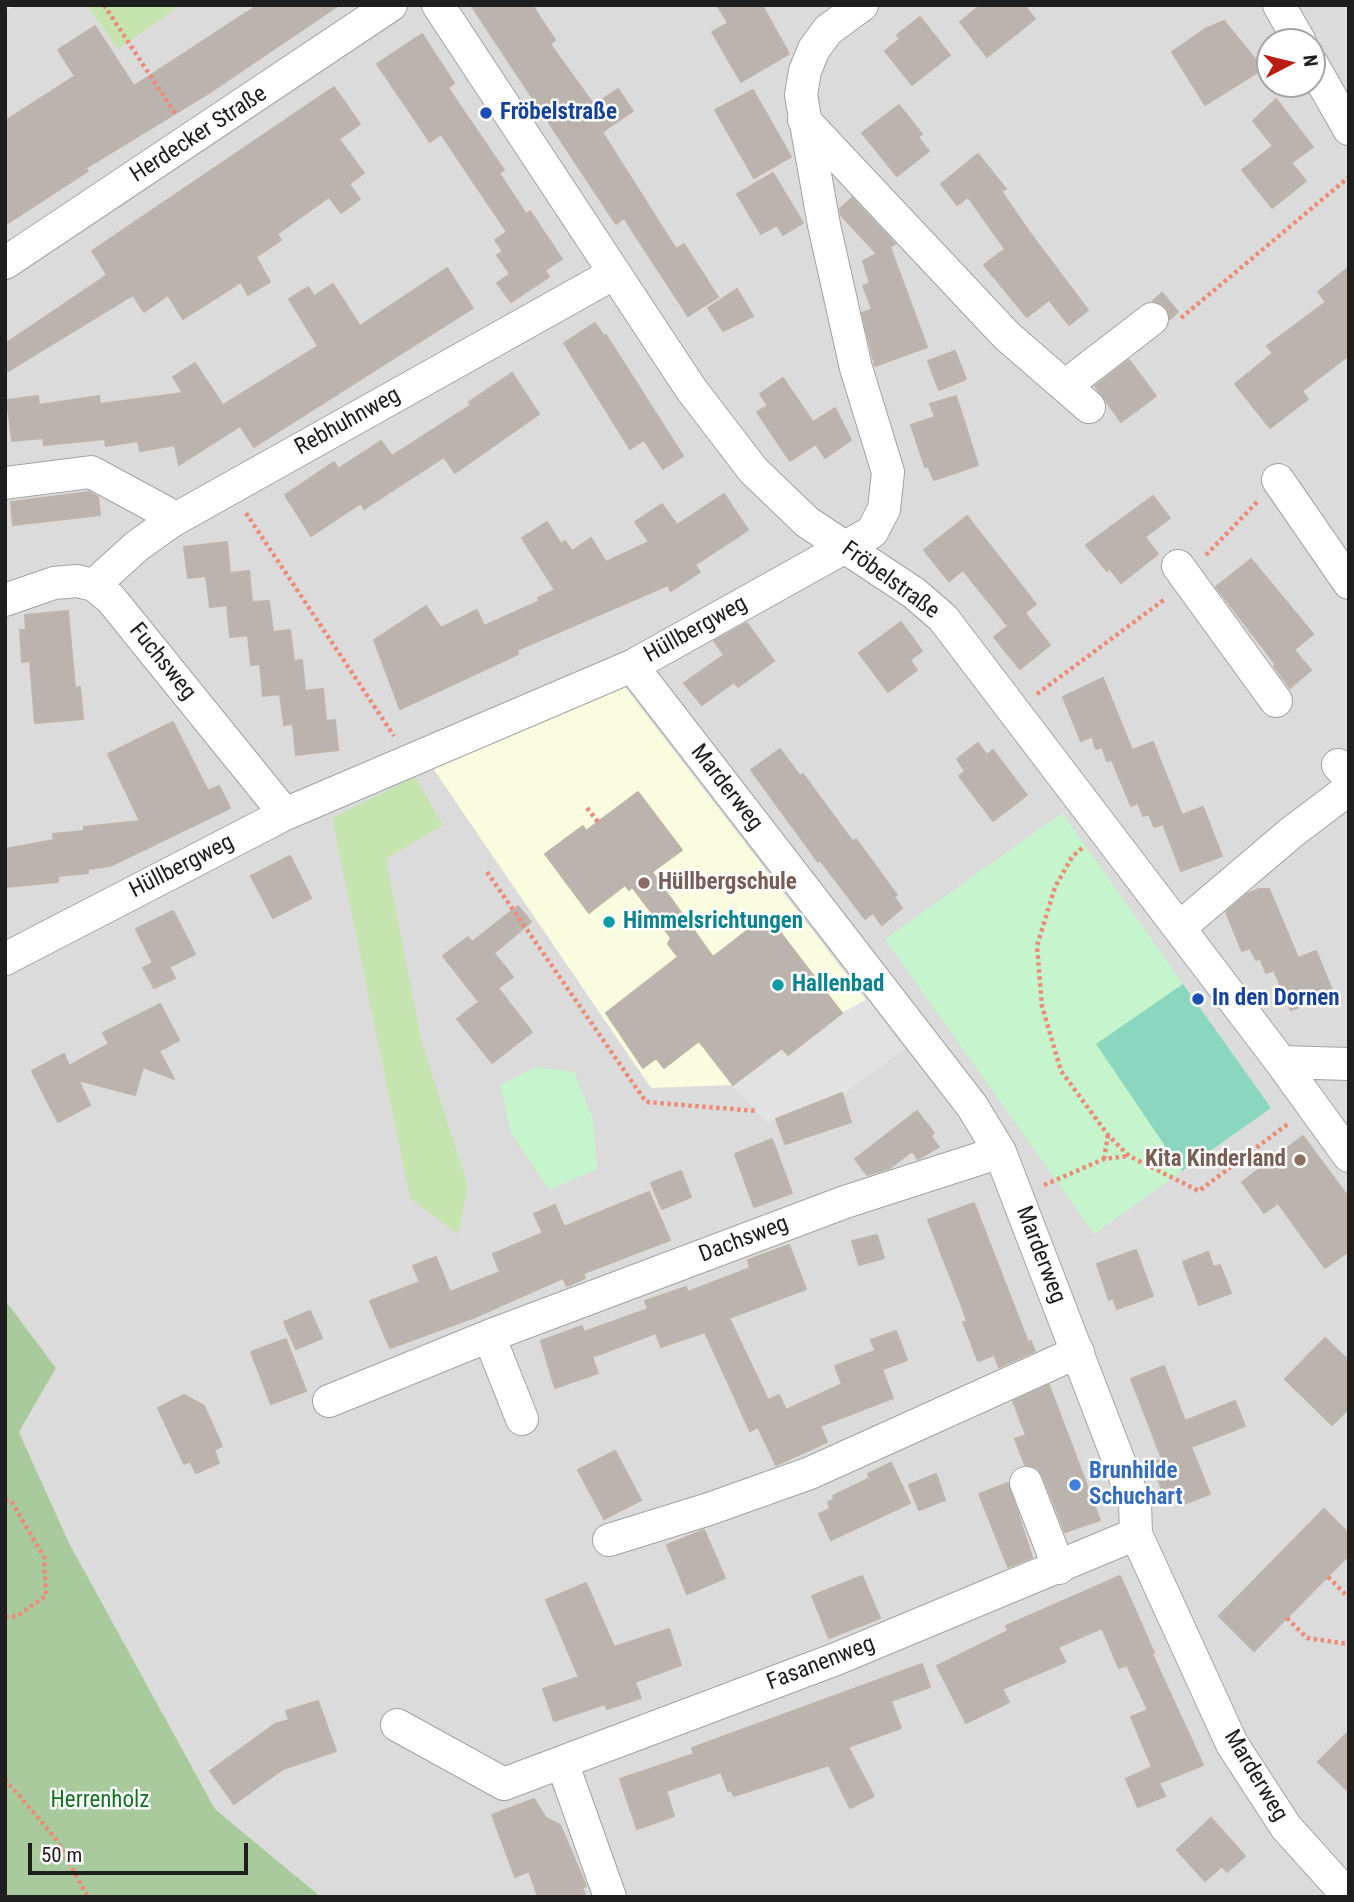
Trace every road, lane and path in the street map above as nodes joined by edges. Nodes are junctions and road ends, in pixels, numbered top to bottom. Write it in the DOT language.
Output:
graph roads {
  1 [pos="104,5"];
  2 [pos="391,5"];
  3 [pos="438,5"];
  4 [pos="862,5"];
  5 [pos="1279,5"];
  6 [pos="1292,28"];
  7 [pos="1326,89"];
  8 [pos="804,120"];
  9 [pos="1349,129"];
  10 [pos="192,140"];
  11 [pos="1349,177"];
  12 [pos="5,263"];
  13 [pos="613,274"];
  14 [pos="1165,320"];
  15 [pos="1065,386"];
  16 [pos="1089,407"];
  17 [pos="1278,480"];
  18 [pos="5,483"];
  19 [pos="230,489"];
  20 [pos="172,521"];
  21 [pos="845,548"];
  22 [pos="1190,567"];
  23 [pos="1349,583"];
  24 [pos="94,585"];
  25 [pos="5,600"];
  26 [pos="632,666"];
  27 [pos="1276,701"];
  28 [pos="1015,711"];
  29 [pos="409,758"];
  30 [pos="1345,777"];
  31 [pos="587,808"];
  32 [pos="285,814"];
  33 [pos="598,822"];
  34 [pos="1103,829"];
  35 [pos="487,873"];
  36 [pos="1179,928"];
  37 [pos="5,959"];
  38 [pos="1281,1062"];
  39 [pos="1349,1064"];
  40 [pos="1312,1105"];
  41 [pos="757,1111"];
  42 [pos="1108,1135"];
  43 [pos="1000,1152"];
  44 [pos="1129,1156"];
  45 [pos="1349,1156"];
  46 [pos="1104,1159"];
  47 [pos="1017,1196"];
  48 [pos="489,1336"];
  49 [pos="1078,1352"];
  50 [pos="329,1401"];
  51 [pos="522,1419"];
  52 [pos="1026,1483"];
  53 [pos="5,1499"];
  54 [pos="1136,1534"];
  55 [pos="609,1540"];
  56 [pos="1059,1568"];
  57 [pos="1328,1577"];
  58 [pos="1349,1598"];
  59 [pos="5,1617"];
  60 [pos="1287,1618"];
  61 [pos="1349,1644"];
  62 [pos="397,1725"];
  63 [pos="562,1762"];
  64 [pos="5,1779"];
  65 [pos="88,1897"];
  66 [pos="610,1897"];
  67 [pos="1349,1897"];
  1 -- 10 [label="path"];
  2 -- 10 [label="street, Herdecker Straße"];
  3 -- 13 [label="street, Fröbelstraße"];
  4 -- 8 [label="street, Hüllbergweg"];
  5 -- 6 [label="street"];
  7 -- 9 [label="street"];
  8 -- 15 [label="street"];
  8 -- 21 [label="street, Hüllbergweg"];
  10 -- 12 [label="street, Herdecker Straße"];
  11 -- 14 [label="path"];
  13 -- 19 [label="street, Rebhuhnweg"];
  13 -- 21 [label="street, Fröbelstraße"];
  14 -- 15 [label="street"];
  15 -- 16 [label="street"];
  17 -- 22 [label="path"];
  17 -- 23 [label="street"];
  18 -- 20 [label="street"];
  19 -- 20 [label="street, Rebhuhnweg"];
  19 -- 29 [label="path"];
  20 -- 24 [label="street, Rebhuhnweg"];
  21 -- 26 [label="street, Hüllbergweg"];
  21 -- 28 [label="street, Fröbelstraße"];
  22 -- 27 [label="street"];
  22 -- 28 [label="path"];
  24 -- 25 [label="street"];
  24 -- 32 [label="street, Fuchsweg"];
  26 -- 29 [label="street, Hüllbergweg"];
  26 -- 43 [label="street, Marderweg"];
  28 -- 34 [label="street, Fröbelstraße"];
  29 -- 32 [label="street, Hüllbergweg"];
  30 -- 36 [label="street"];
  31 -- 33 [label="path"];
  32 -- 37 [label="street, Hüllbergweg"];
  34 -- 36 [label="street, Fröbelstraße"];
  34 -- 42 [label="path"];
  35 -- 41 [label="path"];
  36 -- 38 [label="street, Fröbelstraße"];
  38 -- 39 [label="street"];
  38 -- 40 [label="street, Fröbelstraße"];
  40 -- 44 [label="path"];
  40 -- 45 [label="street, Fröbelstraße"];
  42 -- 44 [label="path"];
  42 -- 46 [label="path"];
  43 -- 47 [label="street, Marderweg"];
  43 -- 48 [label="street, Dachsweg"];
  44 -- 46 [label="path"];
  46 -- 47 [label="path"];
  47 -- 49 [label="street, Marderweg"];
  48 -- 50 [label="street, Dachsweg"];
  48 -- 51 [label="street"];
  49 -- 54 [label="street, Marderweg"];
  49 -- 55 [label="street"];
  52 -- 56 [label="street"];
  53 -- 59 [label="path"];
  54 -- 56 [label="street, Fasanenweg"];
  54 -- 67 [label="street, Marderweg"];
  56 -- 63 [label="street, Fasanenweg"];
  57 -- 58 [label="path"];
  60 -- 61 [label="path"];
  62 -- 63 [label="street, Fasanenweg"];
  63 -- 66 [label="street"];
  64 -- 65 [label="path"];
}
